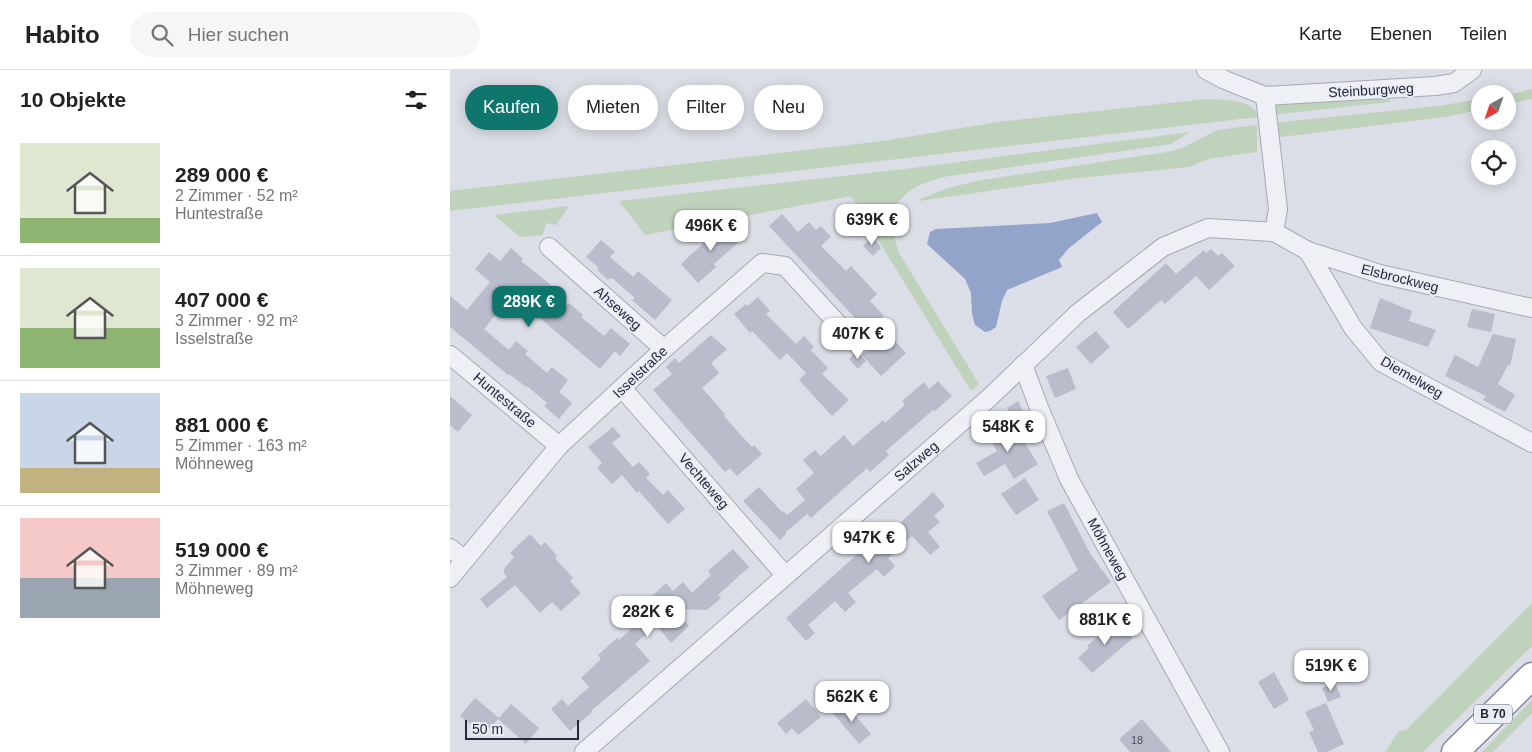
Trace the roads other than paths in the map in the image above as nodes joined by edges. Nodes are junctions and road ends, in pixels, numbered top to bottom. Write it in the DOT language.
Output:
graph roads {
  1 [pos="1206,70"];
  2 [pos="1472,70"];
  3 [pos="1265,96"];
  4 [pos="1274,232"];
  5 [pos="549,246"];
  6 [pos="1308,251"];
  7 [pos="1532,308"];
  8 [pos="848,335"];
  9 [pos="664,349"];
  10 [pos="450,355"];
  11 [pos="1023,366"];
  12 [pos="622,388"];
  13 [pos="1532,443"];
  14 [pos="559,446"];
  15 [pos="450,548"];
  16 [pos="464,560"];
  17 [pos="785,575"];
  18 [pos="450,578"];
  19 [pos="1532,676"];
  20 [pos="584,752"];
  21 [pos="1220,752"];
  22 [pos="1455,752"];
  1 -- 3 [label="street"];
  2 -- 3 [label="street, Steinburgweg"];
  3 -- 4 [label="street"];
  4 -- 6 [label="street, Elsbrockweg"];
  4 -- 11 [label="street, Salzweg"];
  5 -- 9 [label="street, Ahseweg"];
  6 -- 7 [label="street, Elsbrockweg"];
  6 -- 13 [label="street, Diemelweg"];
  8 -- 9 [label="street, Isselstraße"];
  9 -- 12 [label="street, Isselstraße"];
  10 -- 14 [label="street, Huntestraße"];
  11 -- 17 [label="street, Salzweg"];
  11 -- 21 [label="street, Möhneweg"];
  12 -- 14 [label="street, Isselstraße"];
  12 -- 17 [label="street, Vechteweg"];
  14 -- 16 [label="street, Isselstraße"];
  15 -- 16 [label="street"];
  16 -- 18 [label="street, Isselstraße"];
  17 -- 20 [label="street, Salzweg"];
  19 -- 22 [label="highway, B 70"];
}
